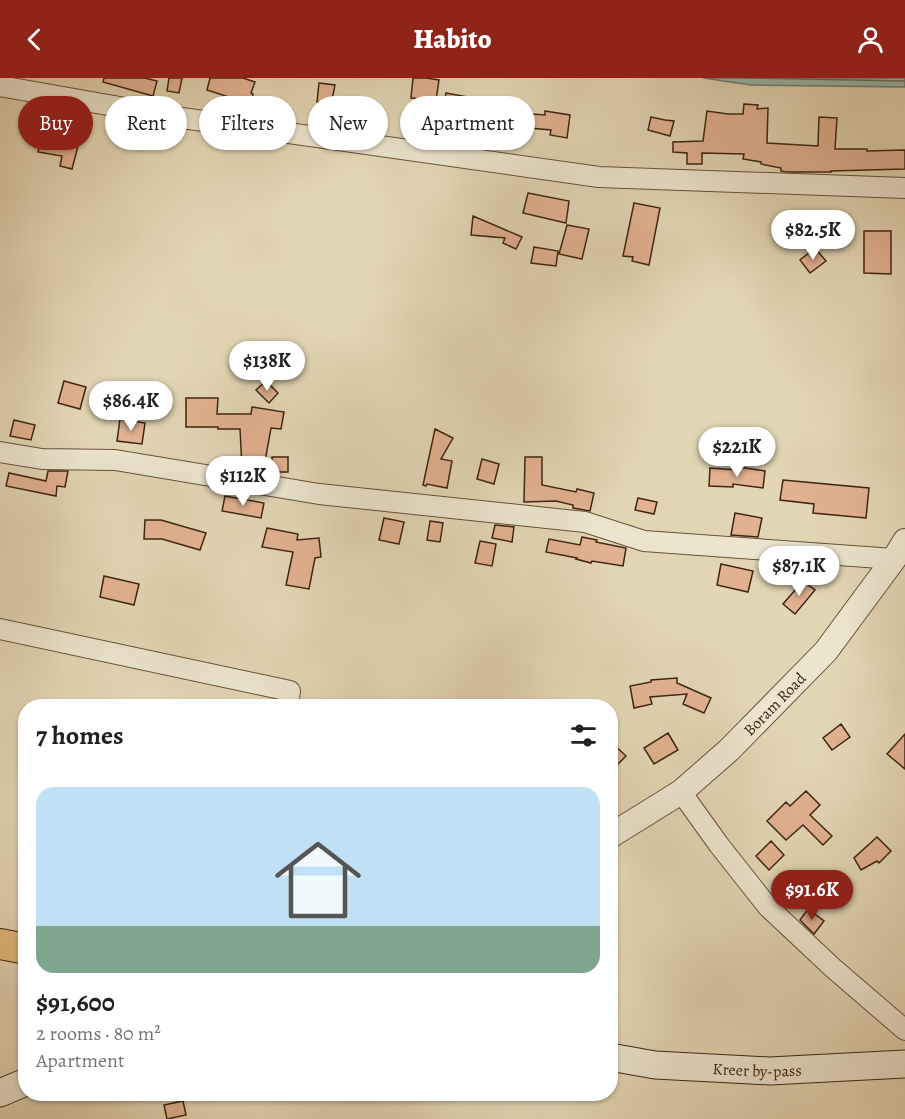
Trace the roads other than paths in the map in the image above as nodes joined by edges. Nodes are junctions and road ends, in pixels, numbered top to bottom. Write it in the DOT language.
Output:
graph roads {
  1 [pos="0,86"];
  2 [pos="905,188"];
  3 [pos="0,453"];
  4 [pos="899,550"];
  5 [pos="0,629"];
  6 [pos="289,699"];
  7 [pos="681,792"];
  8 [pos="618,831"];
  9 [pos="0,944"];
  10 [pos="18,947"];
  11 [pos="905,1030"];
  12 [pos="618,1058"];
  13 [pos="905,1064"];
  14 [pos="18,1085"];
  15 [pos="0,1093"];
  1 -- 2 [label="street"];
  3 -- 4 [label="street"];
  4 -- 7 [label="street, Boram Road"];
  5 -- 6 [label="street"];
  7 -- 8 [label="street, Boram Road"];
  7 -- 11 [label="street"];
  9 -- 10 [label="main road"];
  12 -- 13 [label="main road, Kreer by-pass"];
  14 -- 15 [label="main road"];
}
